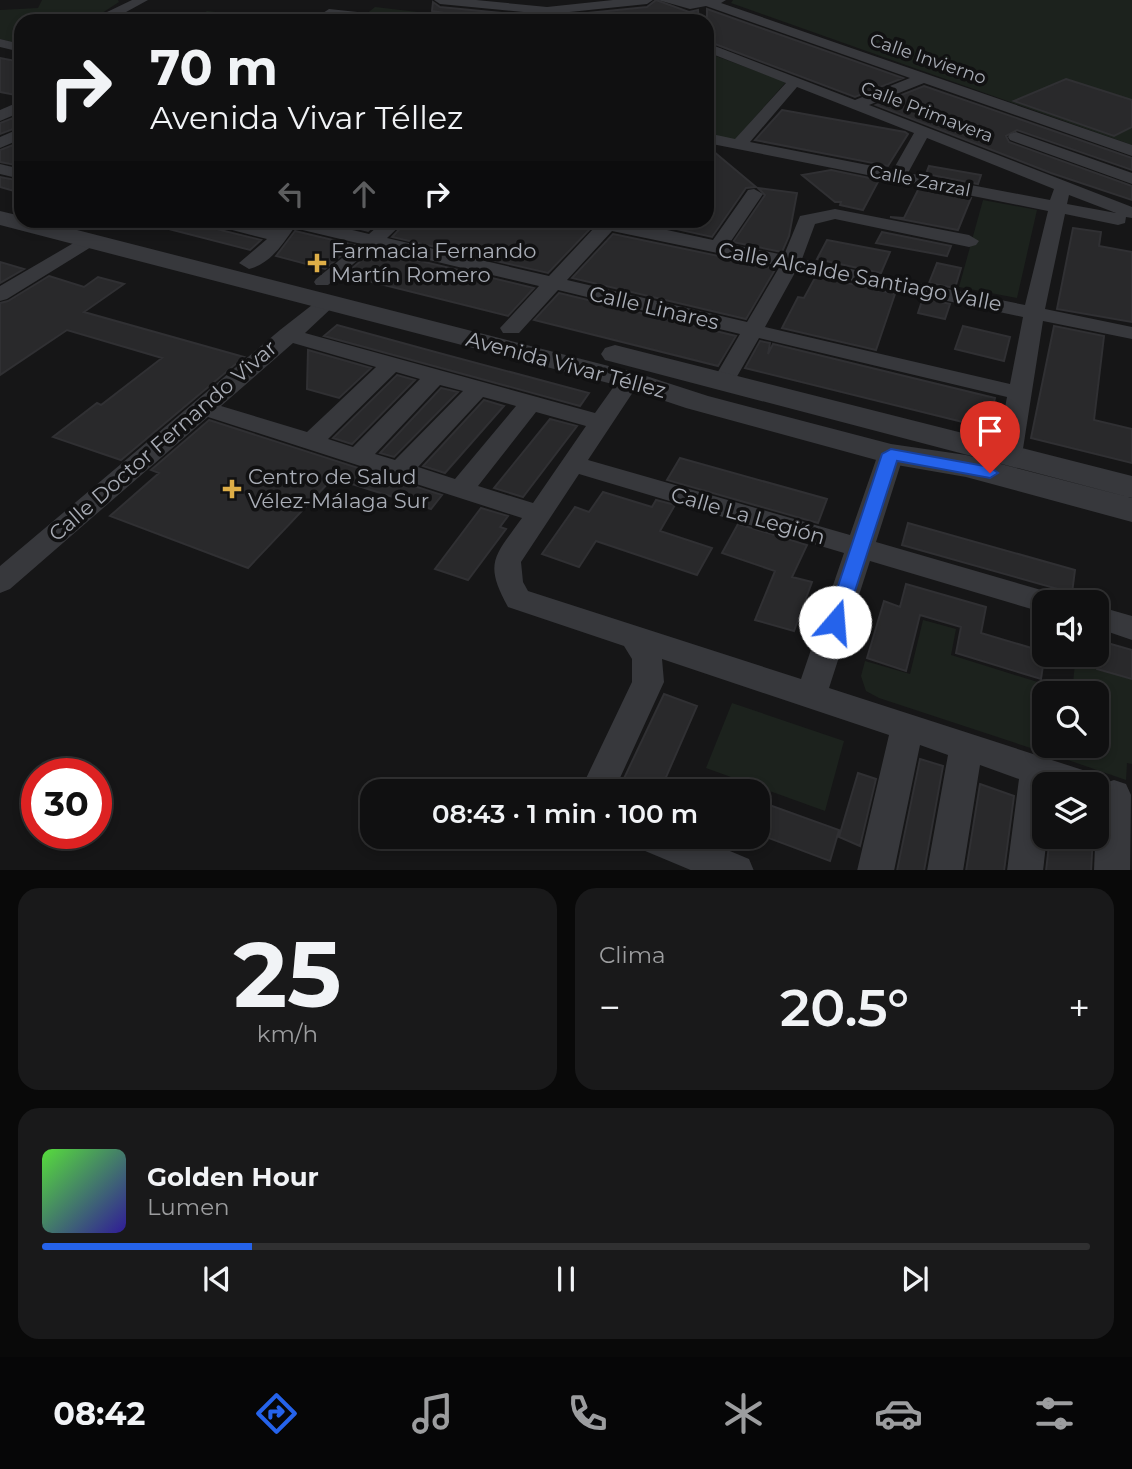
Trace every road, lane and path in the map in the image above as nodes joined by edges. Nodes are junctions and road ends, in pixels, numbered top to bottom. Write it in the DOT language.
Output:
graph roads {
  1 [pos="142,0"];
  2 [pos="348,0"];
  3 [pos="440,0"];
  4 [pos="647,0"];
  5 [pos="664,0"];
  6 [pos="716,2"];
  7 [pos="690,5"];
  8 [pos="547,11"];
  9 [pos="118,14"];
  10 [pos="328,14"];
  11 [pos="552,14"];
  12 [pos="690,14"];
  13 [pos="714,50"];
  14 [pos="924,78"];
  15 [pos="795,82"];
  16 [pos="12,99"];
  17 [pos="855,105"];
  18 [pos="0,116"];
  19 [pos="1048,121"];
  20 [pos="923,131"];
  21 [pos="1016,136"];
  22 [pos="714,140"];
  23 [pos="738,145"];
  24 [pos="1132,151"];
  25 [pos="980,153"];
  26 [pos="898,176"];
  27 [pos="1132,179"];
  28 [pos="1063,186"];
  29 [pos="754,194"];
  30 [pos="1056,208"];
  31 [pos="1132,215"];
  32 [pos="285,228"];
  33 [pos="297,228"];
  34 [pos="387,228"];
  35 [pos="605,228"];
  36 [pos="631,228"];
  37 [pos="82,230"];
  38 [pos="372,241"];
  39 [pos="969,241"];
  40 [pos="717,248"];
  41 [pos="249,263"];
  42 [pos="791,263"];
  43 [pos="553,284"];
  44 [pos="325,292"];
  45 [pos="0,295"];
  46 [pos="1034,312"];
  47 [pos="511,328"];
  48 [pos="751,331"];
  49 [pos="1132,333"];
  50 [pos="288,335"];
  51 [pos="392,364"];
  52 [pos="436,376"];
  53 [pos="630,380"];
  54 [pos="723,382"];
  55 [pos="479,388"];
  56 [pos="1020,393"];
  57 [pos="531,403"];
  58 [pos="203,408"];
  59 [pos="602,423"];
  60 [pos="311,442"];
  61 [pos="891,454"];
  62 [pos="1009,455"];
  63 [pos="358,457"];
  64 [pos="573,464"];
  65 [pos="400,470"];
  66 [pos="1132,487"];
  67 [pos="461,489"];
  68 [pos="1132,510"];
  69 [pos="539,514"];
  70 [pos="860,548"];
  71 [pos="0,582"];
  72 [pos="1032,598"];
  73 [pos="1109,621"];
  74 [pos="1132,628"];
  75 [pos="635,638"];
  76 [pos="811,696"];
  77 [pos="907,728"];
  78 [pos="966,747"];
  79 [pos="1037,770"];
  80 [pos="1043,772"];
  81 [pos="603,779"];
  82 [pos="1115,795"];
  83 [pos="684,849"];
  84 [pos="736,870"];
  85 [pos="875,870"];
  86 [pos="945,870"];
  87 [pos="1025,870"];
  88 [pos="1112,870"];
  1 -- 9 [label="street"];
  2 -- 10 [label="street"];
  3 -- 8 [label="street"];
  4 -- 8 [label="street"];
  5 -- 7 [label="street"];
  6 -- 7 [label="street"];
  6 -- 14 [label="street, Calle Invierno"];
  7 -- 12 [label="street"];
  8 -- 11 [label="street"];
  13 -- 15 [label="street, Calle Primavera"];
  14 -- 17 [label="street"];
  14 -- 19 [label="street, Calle Invierno"];
  15 -- 17 [label="street, Calle Primavera"];
  15 -- 23 [label="street"];
  16 -- 18 [label="street"];
  17 -- 20 [label="street, Calle Primavera"];
  19 -- 21 [label="street"];
  19 -- 24 [label="street, Calle Invierno"];
  20 -- 25 [label="street, Calle Primavera"];
  20 -- 26 [label="street"];
  21 -- 25 [label="street"];
  21 -- 27 [label="street"];
  22 -- 23 [label="street, Calle Zarzal"];
  23 -- 26 [label="street, Calle Zarzal"];
  25 -- 28 [label="street, Calle Primavera"];
  26 -- 30 [label="street, Calle Zarzal"];
  28 -- 30 [label="street"];
  28 -- 31 [label="street, Calle Primavera"];
  29 -- 40 [label="street"];
  30 -- 31 [label="street, Calle Zarzal"];
  30 -- 46 [label="street"];
  32 -- 41 [label="street"];
  33 -- 38 [label="street, Calle Linares"];
  34 -- 38 [label="street"];
  35 -- 43 [label="street"];
  36 -- 40 [label="street, Calle Alcalde Santiago Valle"];
  37 -- 41 [label="street, Avenida Vivar Téllez"];
  37 -- 44 [label="street, Avenida Vivar Téllez"];
  37 -- 45 [label="street"];
  38 -- 43 [label="street, Calle Linares"];
  38 -- 44 [label="street"];
  39 -- 42 [label="street"];
  40 -- 42 [label="street, Calle Alcalde Santiago Valle"];
  41 -- 44 [label="street, Avenida Vivar Téllez"];
  42 -- 46 [label="street, Calle Alcalde Santiago Valle"];
  42 -- 48 [label="street"];
  43 -- 47 [label="street"];
  43 -- 48 [label="street, Calle Linares"];
  44 -- 47 [label="street, Avenida Vivar Téllez"];
  44 -- 50 [label="street, Calle Doctor Fernando Vivar"];
  44 -- 53 [label="street, Avenida Vivar Téllez"];
  46 -- 49 [label="street, Calle Alcalde Santiago Valle"];
  46 -- 56 [label="street"];
  47 -- 54 [label="street, Avenida Vivar Téllez"];
  48 -- 54 [label="street"];
  48 -- 56 [label="street, Calle Linares"];
  50 -- 51 [label="street"];
  50 -- 58 [label="street, Calle Doctor Fernando Vivar"];
  51 -- 52 [label="street"];
  51 -- 60 [label="street"];
  52 -- 55 [label="street"];
  52 -- 63 [label="street"];
  53 -- 59 [label="street"];
  53 -- 61 [label="street, Avenida Vivar Téllez"];
  54 -- 62 [label="street, Avenida Vivar Téllez"];
  55 -- 57 [label="street"];
  55 -- 65 [label="street"];
  56 -- 62 [label="street"];
  57 -- 59 [label="street"];
  57 -- 67 [label="street"];
  58 -- 60 [label="street"];
  58 -- 71 [label="street, Calle Doctor Fernando Vivar"];
  59 -- 64 [label="street"];
  60 -- 63 [label="street"];
  61 -- 68 [label="street, Avenida Vivar Téllez"];
  61 -- 70 [label="street"];
  62 -- 66 [label="street, Avenida Vivar Téllez"];
  63 -- 65 [label="street"];
  64 -- 69 [label="street"];
  64 -- 70 [label="street, Calle La Legión"];
  65 -- 67 [label="street"];
  67 -- 69 [label="street"];
  69 -- 75 [label="street"];
  70 -- 72 [label="street, Calle La Legión"];
  70 -- 76 [label="street"];
  73 -- 74 [label="street"];
  75 -- 76 [label="street"];
  75 -- 81 [label="street"];
  76 -- 77 [label="street"];
  77 -- 78 [label="street"];
  77 -- 85 [label="street"];
  78 -- 79 [label="street"];
  78 -- 86 [label="street"];
  79 -- 80 [label="street"];
  79 -- 87 [label="street"];
  82 -- 88 [label="street"];
  83 -- 84 [label="street"];
}
